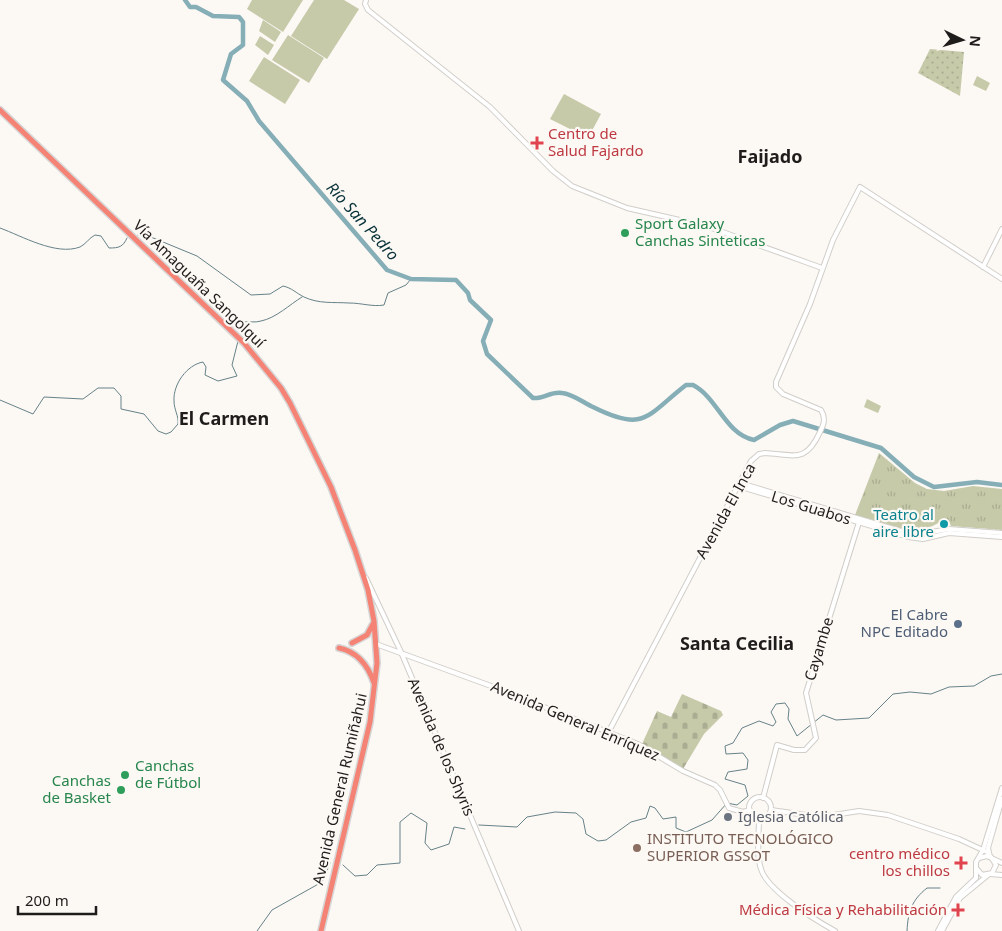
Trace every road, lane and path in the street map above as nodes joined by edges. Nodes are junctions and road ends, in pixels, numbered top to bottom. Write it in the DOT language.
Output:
graph roads {
  1 [pos="366,0"];
  2 [pos="0,110"];
  3 [pos="1002,229"];
  4 [pos="983,267"];
  5 [pos="822,268"];
  6 [pos="1002,279"];
  7 [pos="739,484"];
  8 [pos="859,521"];
  9 [pos="1002,535"];
  10 [pos="360,564"];
  11 [pos="374,621"];
  12 [pos="352,643"];
  13 [pos="377,647"];
  14 [pos="340,648"];
  15 [pos="400,652"];
  16 [pos="376,686"];
  17 [pos="608,733"];
  18 [pos="1002,788"];
  19 [pos="763,798"];
  20 [pos="1002,799"];
  21 [pos="750,810"];
  22 [pos="771,810"];
  23 [pos="759,819"];
  24 [pos="978,847"];
  25 [pos="988,854"];
  26 [pos="980,857"];
  27 [pos="1002,863"];
  28 [pos="976,869"];
  29 [pos="989,875"];
  30 [pos="1002,875"];
  31 [pos="321,931"];
  32 [pos="519,931"];
  33 [pos="834,931"];
  34 [pos="938,931"];
  35 [pos="942,931"];
  1 -- 5 [label="street"];
  2 -- 10 [label="highway, Vía Amaguaña Sangolquí"];
  3 -- 4 [label="street"];
  4 -- 5 [label="street, Avenida El Inca"];
  4 -- 6 [label="street"];
  5 -- 7 [label="street, Avenida El Inca"];
  7 -- 8 [label="street, Los Guabos"];
  7 -- 17 [label="street, Avenida El Inca"];
  8 -- 9 [label="street, Los Guabos"];
  8 -- 19 [label="street, Cayambe"];
  10 -- 11 [label="highway, Vía Amaguaña Sangolquí"];
  10 -- 15 [label="street, Avenida de los Shyris"];
  11 -- 12 [label="highway"];
  11 -- 13 [label="highway, Avenida General Rumiñahui"];
  13 -- 15 [label="street, Avenida General Enríquez"];
  13 -- 16 [label="highway, Avenida General Rumiñahui"];
  14 -- 16 [label="highway"];
  15 -- 17 [label="street, Avenida General Enríquez"];
  15 -- 32 [label="street, Avenida de los Shyris"];
  16 -- 31 [label="highway, Avenida General Rumiñahui"];
  17 -- 21 [label="street, Avenida General Enríquez"];
  18 -- 25 [label="street"];
  19 -- 21 [label="street"];
  19 -- 22 [label="street"];
  20 -- 25 [label="street"];
  21 -- 23 [label="street"];
  22 -- 23 [label="street"];
  22 -- 24 [label="street"];
  23 -- 33 [label="street"];
  24 -- 25 [label="street"];
  24 -- 26 [label="street"];
  25 -- 26 [label="street"];
  25 -- 26 [label="street"];
  25 -- 27 [label="street"];
  25 -- 29 [label="street"];
  26 -- 28 [label="street"];
  28 -- 29 [label="street"];
  28 -- 34 [label="street"];
  29 -- 30 [label="street"];
  29 -- 35 [label="street"];
}
